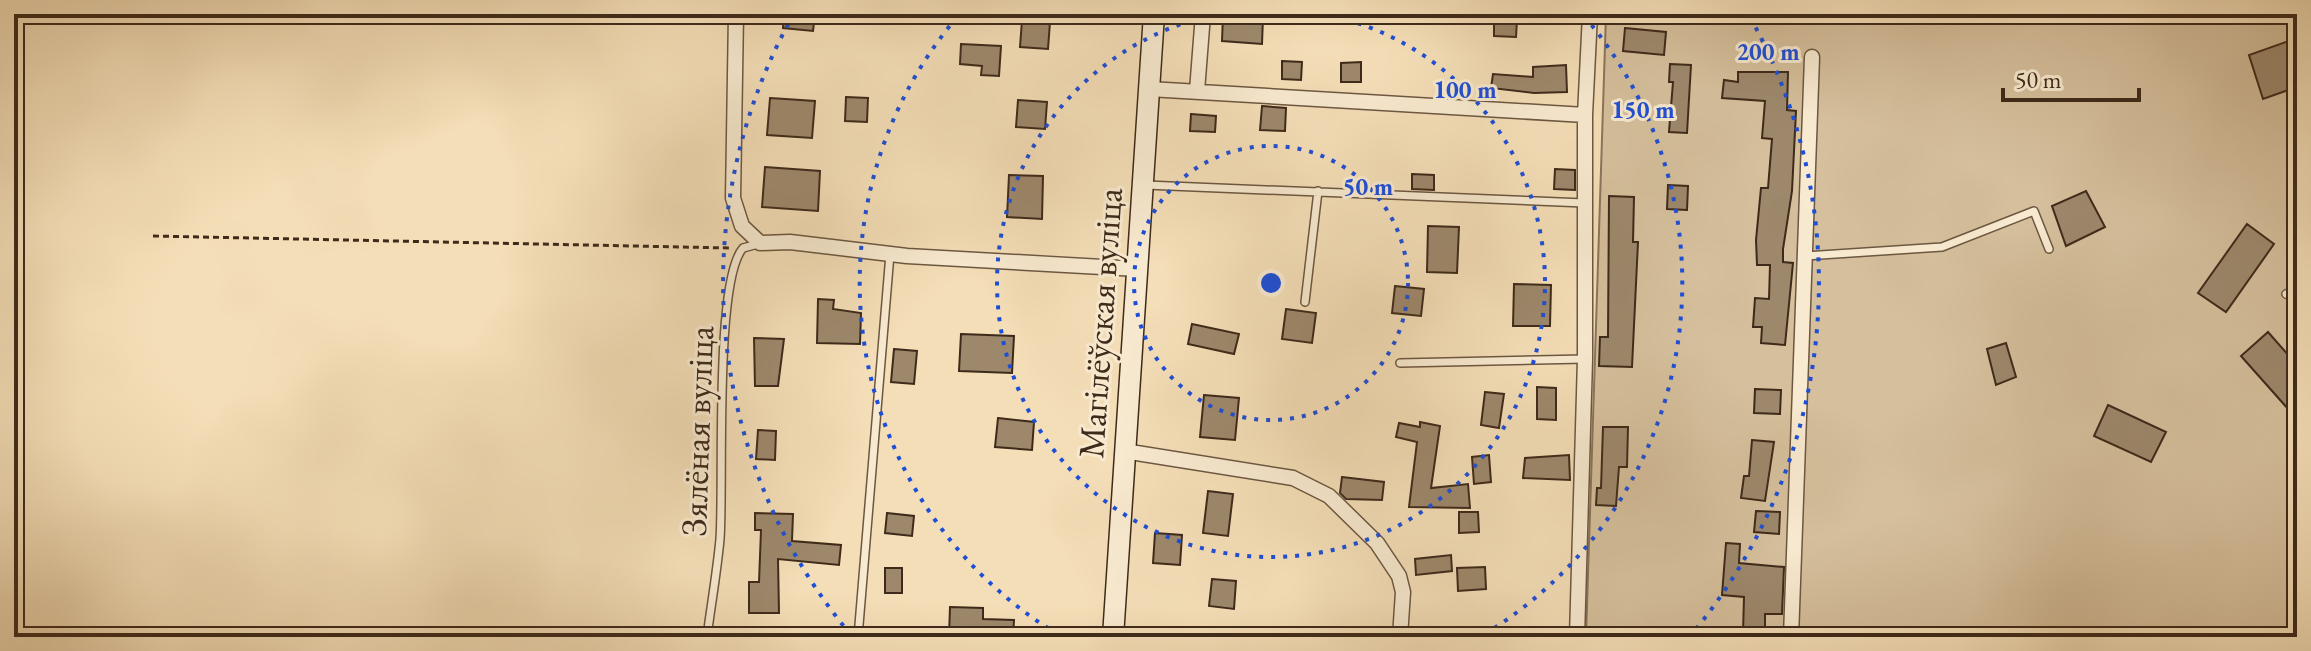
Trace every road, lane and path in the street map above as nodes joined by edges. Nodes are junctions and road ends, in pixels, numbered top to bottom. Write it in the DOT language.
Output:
graph roads {
  1 [pos="736,14"];
  2 [pos="1154,14"];
  3 [pos="1203,14"];
  4 [pos="1590,14"];
  5 [pos="1812,57"];
  6 [pos="1149,89"];
  7 [pos="1197,91"];
  8 [pos="1585,115"];
  9 [pos="1144,185"];
  10 [pos="1318,191"];
  11 [pos="1584,203"];
  12 [pos="153,236"];
  13 [pos="760,243"];
  14 [pos="743,248"];
  15 [pos="2049,249"];
  16 [pos="890,254"];
  17 [pos="1805,256"];
  18 [pos="1138,269"];
  19 [pos="2297,289"];
  20 [pos="2286,294"];
  21 [pos="1305,302"];
  22 [pos="1585,359"];
  23 [pos="1400,363"];
  24 [pos="1124,451"];
  25 [pos="707,637"];
  26 [pos="858,637"];
  27 [pos="1113,637"];
  28 [pos="1400,637"];
  29 [pos="1577,637"];
  30 [pos="1791,637"];
  1 -- 13 [label="street"];
  2 -- 6 [label="main road, Магілёўская вуліца"];
  3 -- 7 [label="street"];
  4 -- 8 [label="street"];
  5 -- 17 [label="street"];
  6 -- 7 [label="street"];
  6 -- 9 [label="main road, Магілёўская вуліца"];
  7 -- 8 [label="street"];
  8 -- 11 [label="street"];
  9 -- 10 [label="lane"];
  9 -- 18 [label="main road, Магілёўская вуліца"];
  10 -- 11 [label="lane"];
  10 -- 21 [label="lane"];
  11 -- 22 [label="street"];
  12 -- 14 [label="path"];
  13 -- 14 [label="lane"];
  13 -- 16 [label="street"];
  14 -- 25 [label="lane, Зялёная вуліца"];
  15 -- 17 [label="lane"];
  16 -- 18 [label="street"];
  16 -- 26 [label="lane"];
  17 -- 30 [label="street"];
  18 -- 24 [label="main road, Магілёўская вуліца"];
  19 -- 20 [label="lane"];
  22 -- 23 [label="lane"];
  22 -- 29 [label="street"];
  24 -- 27 [label="main road, Магілёўская вуліца"];
  24 -- 28 [label="street"];
}
